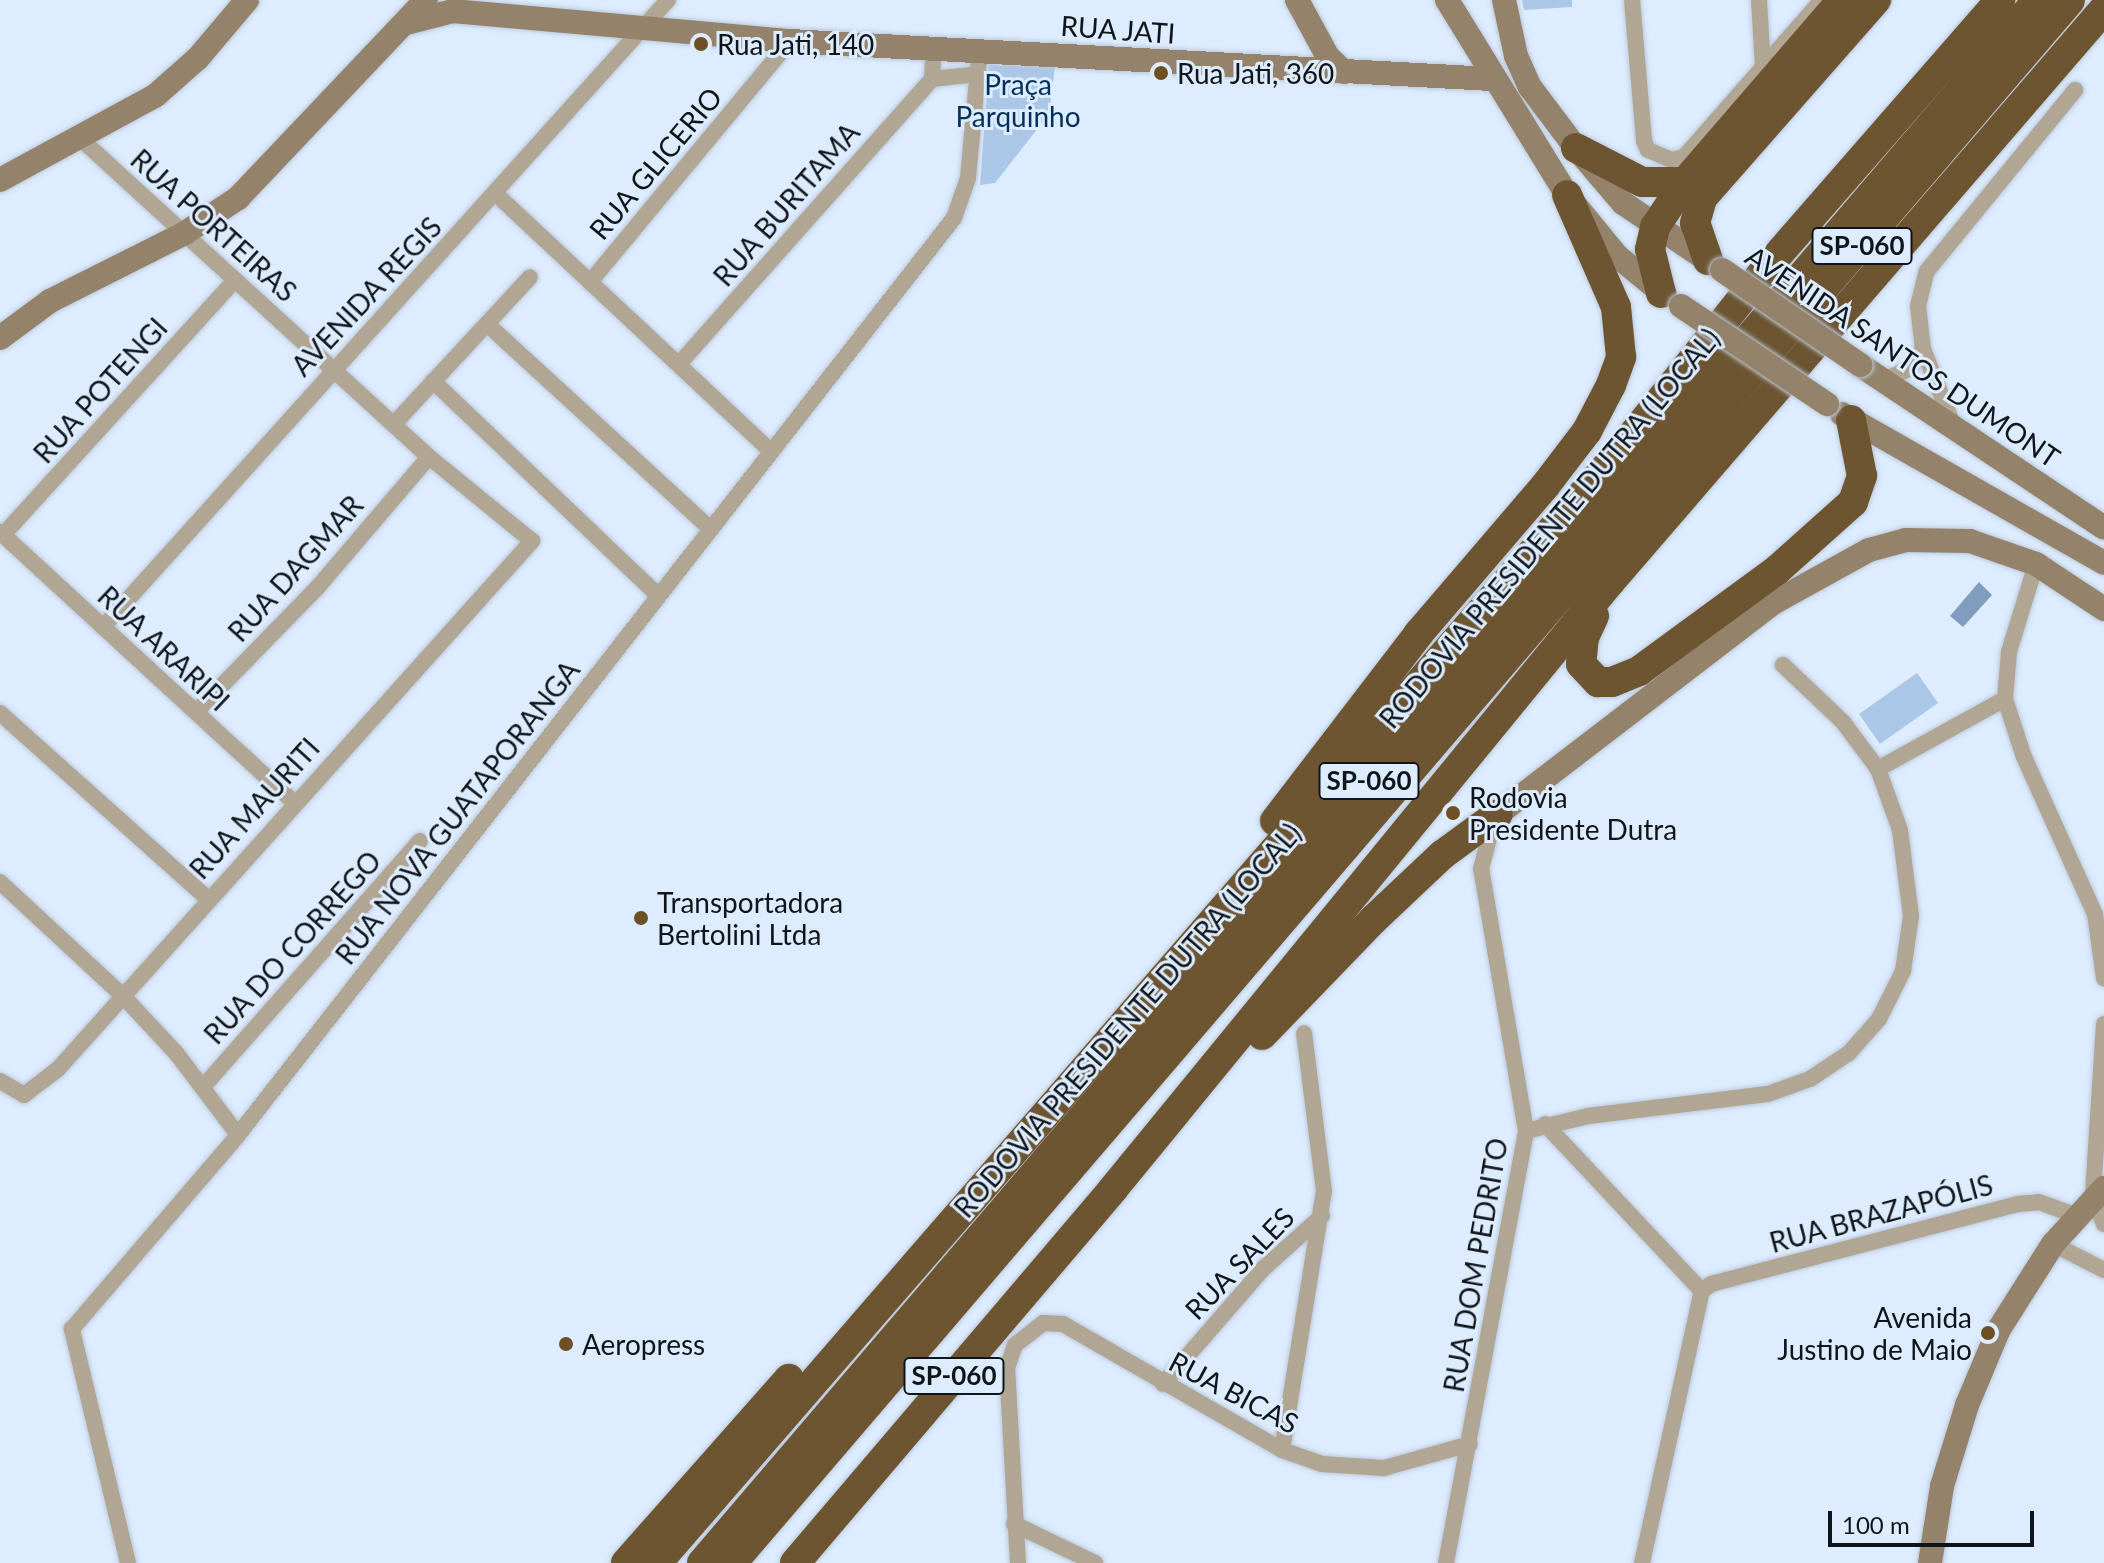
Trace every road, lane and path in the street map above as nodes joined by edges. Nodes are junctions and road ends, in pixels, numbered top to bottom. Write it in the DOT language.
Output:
graph roads {
  1 [pos="247,0"];
  2 [pos="426,0"];
  3 [pos="668,0"];
  4 [pos="1297,0"];
  5 [pos="1447,0"];
  6 [pos="1504,0"];
  7 [pos="1632,0"];
  8 [pos="1759,0"];
  9 [pos="1822,0"];
  10 [pos="1842,0"];
  11 [pos="1876,0"];
  12 [pos="1999,0"];
  13 [pos="2038,0"];
  14 [pos="2070,0"];
  15 [pos="448,6"];
  16 [pos="2104,9"];
  17 [pos="406,23"];
  18 [pos="1306,23"];
  19 [pos="642,28"];
  20 [pos="2104,30"];
  21 [pos="790,41"];
  22 [pos="934,46"];
  23 [pos="980,49"];
  24 [pos="1763,67"];
  25 [pos="1282,69"];
  26 [pos="1344,72"];
  27 [pos="979,74"];
  28 [pos="938,79"];
  29 [pos="1492,79"];
  30 [pos="2075,90"];
  31 [pos="975,110"];
  32 [pos="2016,110"];
  33 [pos="78,137"];
  34 [pos="1576,148"];
  35 [pos="1685,169"];
  36 [pos="0,180"];
  37 [pos="496,194"];
  38 [pos="1567,195"];
  39 [pos="1655,227"];
  40 [pos="185,233"];
  41 [pos="1715,265"];
  42 [pos="530,277"];
  43 [pos="235,280"];
  44 [pos="590,282"];
  45 [pos="1671,299"];
  46 [pos="487,324"];
  47 [pos="0,338"];
  48 [pos="1923,349"];
  49 [pos="679,364"];
  50 [pos="333,369"];
  51 [pos="1884,380"];
  52 [pos="433,381"];
  53 [pos="1839,412"];
  54 [pos="394,424"];
  55 [pos="1954,427"];
  56 [pos="770,450"];
  57 [pos="429,457"];
  58 [pos="710,528"];
  59 [pos="2104,528"];
  60 [pos="2,533"];
  61 [pos="532,541"];
  62 [pos="2104,563"];
  63 [pos="2036,564"];
  64 [pos="1610,582"];
  65 [pos="657,594"];
  66 [pos="2104,609"];
  67 [pos="103,627"];
  68 [pos="1783,665"];
  69 [pos="2005,699"];
  70 [pos="196,712"];
  71 [pos="0,713"];
  72 [pos="1878,769"];
  73 [pos="293,801"];
  74 [pos="1498,814"];
  75 [pos="420,841"];
  76 [pos="0,882"];
  77 [pos="207,898"];
  78 [pos="1203,932"];
  79 [pos="2104,978"];
  80 [pos="122,995"];
  81 [pos="2104,1024"];
  82 [pos="1304,1033"];
  83 [pos="5,1086"];
  84 [pos="203,1087"];
  85 [pos="1545,1124"];
  86 [pos="1526,1131"];
  87 [pos="238,1135"];
  88 [pos="1113,1189"];
  89 [pos="2098,1192"];
  90 [pos="2074,1215"];
  91 [pos="1322,1216"];
  92 [pos="2104,1224"];
  93 [pos="938,1238"];
  94 [pos="2053,1244"];
  95 [pos="2104,1270"];
  96 [pos="1702,1291"];
  97 [pos="1163,1384"];
  98 [pos="1470,1444"];
  99 [pos="1282,1450"];
  100 [pos="1014,1524"];
  101 [pos="128,1563"];
  102 [pos="626,1563"];
  103 [pos="657,1563"];
  104 [pos="702,1563"];
  105 [pos="732,1563"];
  106 [pos="795,1563"];
  107 [pos="1018,1563"];
  108 [pos="1095,1563"];
  109 [pos="1446,1563"];
  110 [pos="1642,1563"];
  111 [pos="1930,1563"];
  1 -- 33 [label="main road"];
  2 -- 17 [label="main road"];
  3 -- 19 [label="street, AVENIDA REGIS"];
  4 -- 18 [label="main road"];
  5 -- 29 [label="main road"];
  6 -- 34 [label="main road, AVENIDA SANTOS DUMONT"];
  7 -- 35 [label="street"];
  8 -- 24 [label="street"];
  9 -- 24 [label="street"];
  10 -- 35 [label="highway"];
  11 -- 41 [label="highway"];
  12 -- 78 [label="highway, RODOVIA PRESIDENTE DUTRA (LOCAL) / SP-060"];
  13 -- 104 [label="highway, SP-060"];
  14 -- 105 [label="highway, SP-060"];
  15 -- 17 [label="main road, RUA JATI"];
  15 -- 19 [label="main road, RUA JATI"];
  16 -- 32 [label="highway, SP-060"];
  17 -- 40 [label="main road"];
  18 -- 25 [label="main road"];
  18 -- 26 [label="main road"];
  19 -- 21 [label="main road, RUA JATI"];
  19 -- 37 [label="street, AVENIDA REGIS"];
  20 -- 32 [label="main road"];
  21 -- 22 [label="main road, RUA JATI"];
  21 -- 44 [label="street, RUA GLICERIO"];
  22 -- 23 [label="main road, RUA JATI"];
  22 -- 28 [label="street"];
  23 -- 25 [label="main road, RUA JATI"];
  23 -- 27 [label="street, RUA NOVA GUATAPORANGA"];
  24 -- 35 [label="street"];
  25 -- 26 [label="main road, RUA JATI"];
  26 -- 29 [label="main road, RUA JATI"];
  27 -- 28 [label="street"];
  27 -- 31 [label="street, RUA NOVA GUATAPORANGA"];
  28 -- 31 [label="street"];
  28 -- 49 [label="street, RUA BURITAMA"];
  29 -- 38 [label="main road"];
  30 -- 48 [label="street"];
  31 -- 56 [label="street, RUA NOVA GUATAPORANGA"];
  32 -- 64 [label="highway, SP-060"];
  33 -- 36 [label="main road"];
  33 -- 40 [label="street, RUA PORTEIRAS"];
  34 -- 35 [label="highway"];
  34 -- 39 [label="main road, AVENIDA SANTOS DUMONT"];
  35 -- 39 [label="highway"];
  37 -- 44 [label="street"];
  37 -- 50 [label="street, AVENIDA REGIS"];
  38 -- 45 [label="main road"];
  38 -- 78 [label="highway"];
  39 -- 41 [label="main road, AVENIDA SANTOS DUMONT"];
  39 -- 45 [label="highway"];
  40 -- 43 [label="street, RUA PORTEIRAS"];
  40 -- 47 [label="main road"];
  41 -- 51 [label="main road, AVENIDA SANTOS DUMONT, bridge"];
  42 -- 46 [label="street"];
  43 -- 50 [label="street, RUA PORTEIRAS"];
  43 -- 60 [label="street, RUA POTENGI"];
  44 -- 49 [label="street"];
  45 -- 53 [label="main road, bridge"];
  46 -- 52 [label="street"];
  46 -- 58 [label="street"];
  48 -- 51 [label="street"];
  48 -- 55 [label="street"];
  49 -- 56 [label="street"];
  50 -- 54 [label="street, RUA PORTEIRAS"];
  50 -- 67 [label="street, AVENIDA REGIS"];
  51 -- 55 [label="main road, AVENIDA SANTOS DUMONT"];
  52 -- 54 [label="street"];
  52 -- 65 [label="street"];
  53 -- 62 [label="main road"];
  53 -- 64 [label="highway"];
  54 -- 57 [label="street, RUA PORTEIRAS"];
  55 -- 59 [label="main road, AVENIDA SANTOS DUMONT"];
  56 -- 58 [label="street, RUA NOVA GUATAPORANGA"];
  57 -- 61 [label="street, RUA PORTEIRAS"];
  57 -- 70 [label="street, RUA DAGMAR"];
  58 -- 65 [label="street, RUA NOVA GUATAPORANGA"];
  60 -- 67 [label="street, RUA ARARIPI"];
  61 -- 73 [label="street, RUA MAURITI"];
  63 -- 66 [label="main road"];
  63 -- 69 [label="street"];
  63 -- 74 [label="main road"];
  64 -- 88 [label="highway, SP-060"];
  65 -- 87 [label="street, RUA NOVA GUATAPORANGA"];
  67 -- 70 [label="street, RUA ARARIPI"];
  68 -- 72 [label="street"];
  69 -- 72 [label="street"];
  69 -- 79 [label="street"];
  70 -- 73 [label="street, RUA ARARIPI"];
  71 -- 77 [label="street"];
  72 -- 85 [label="street"];
  73 -- 77 [label="street, RUA MAURITI"];
  74 -- 86 [label="street, RUA DOM PEDRITO"];
  74 -- 88 [label="highway"];
  75 -- 84 [label="street, RUA DO CORREGO"];
  76 -- 80 [label="street"];
  77 -- 80 [label="street, RUA MAURITI"];
  78 -- 93 [label="highway, RODOVIA PRESIDENTE DUTRA (LOCAL) / SP-060"];
  80 -- 83 [label="street, RUA MAURITI"];
  80 -- 84 [label="street"];
  81 -- 89 [label="street"];
  82 -- 91 [label="street"];
  84 -- 87 [label="street"];
  85 -- 86 [label="street"];
  85 -- 96 [label="street"];
  86 -- 98 [label="street, RUA DOM PEDRITO"];
  87 -- 101 [label="street, RUA NOVA GUATAPORANGA"];
  88 -- 106 [label="highway, SP-060"];
  89 -- 90 [label="main road"];
  89 -- 92 [label="street"];
  90 -- 94 [label="main road"];
  90 -- 96 [label="street, RUA BRAZAPÓLIS"];
  91 -- 97 [label="street, RUA SALES"];
  91 -- 99 [label="street"];
  93 -- 102 [label="highway"];
  93 -- 103 [label="highway, RODOVIA PRESIDENTE DUTRA (LOCAL) / SP-060"];
  94 -- 95 [label="street"];
  94 -- 111 [label="main road"];
  96 -- 110 [label="street"];
  97 -- 99 [label="street, RUA BICAS"];
  97 -- 100 [label="street, RUA BICAS"];
  98 -- 99 [label="street, RUA BICAS"];
  98 -- 109 [label="street, RUA DOM PEDRITO"];
  100 -- 107 [label="street"];
  100 -- 108 [label="street"];
}
